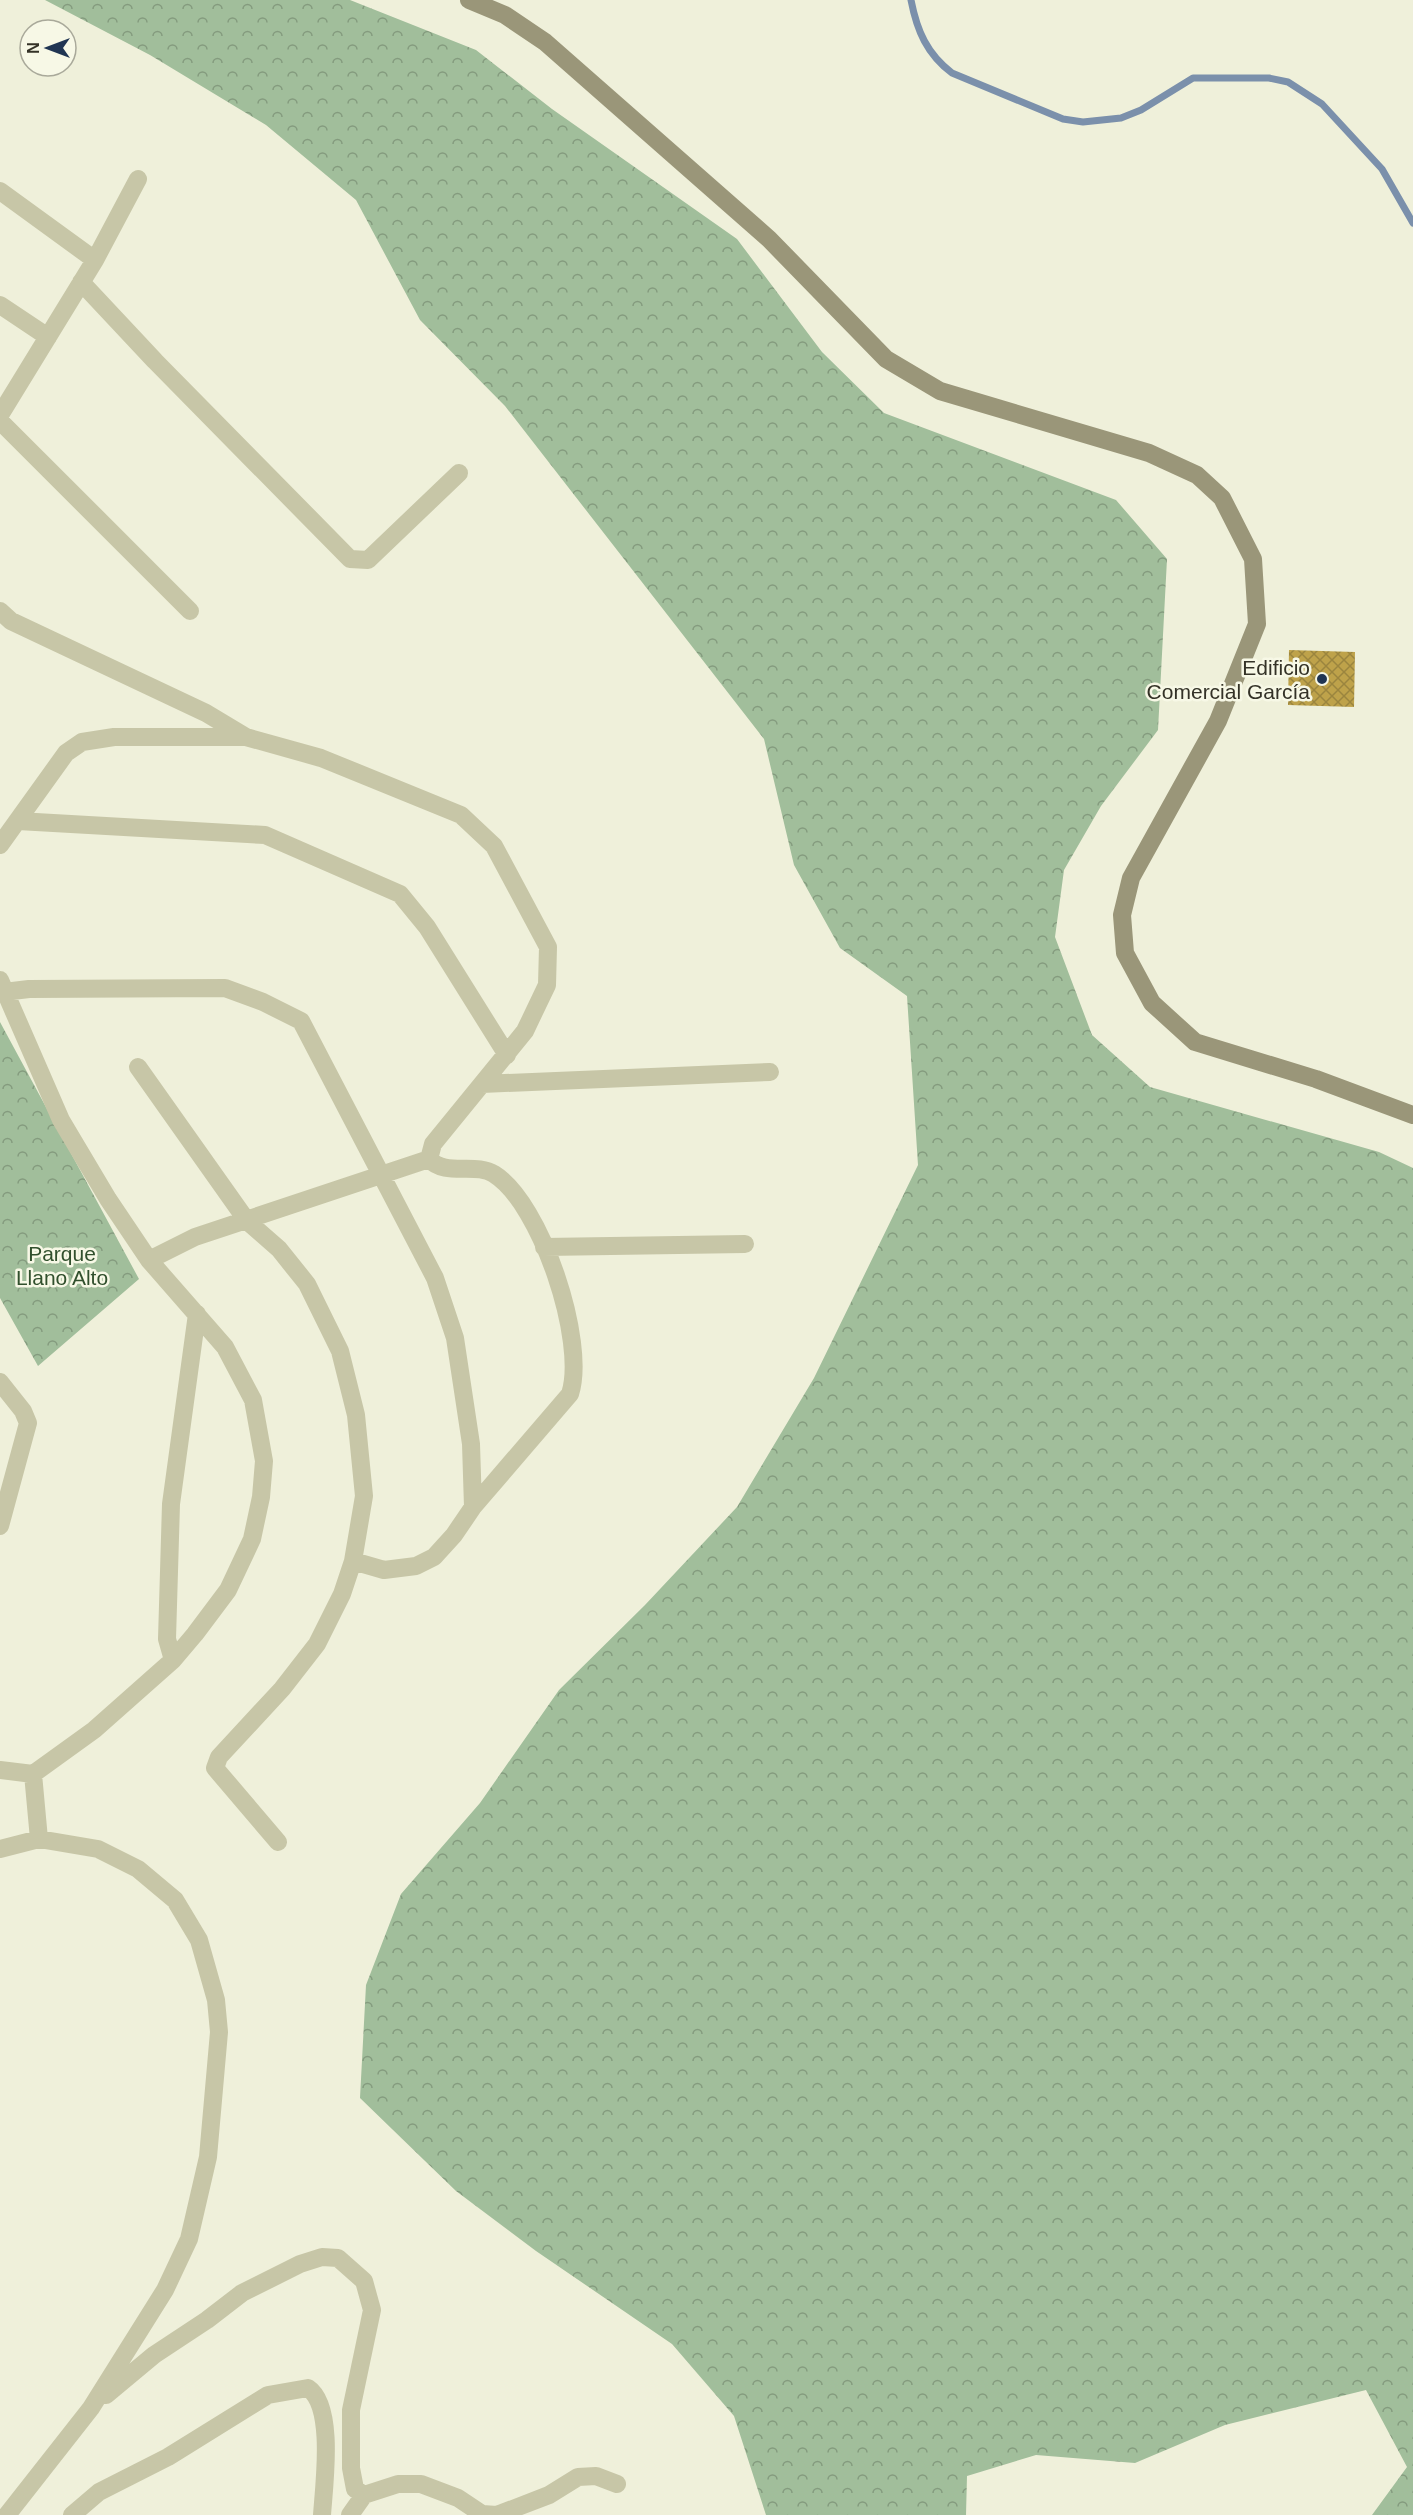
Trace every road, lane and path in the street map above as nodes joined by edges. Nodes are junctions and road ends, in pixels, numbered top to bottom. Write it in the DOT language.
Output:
graph roads {
  1 [pos="469,0"];
  2 [pos="138,179"];
  3 [pos="0,191"];
  4 [pos="95,260"];
  5 [pos="81,282"];
  6 [pos="0,305"];
  7 [pos="48,337"];
  8 [pos="0,415"];
  9 [pos="0,421"];
  10 [pos="459,472"];
  11 [pos="0,611"];
  12 [pos="190,611"];
  13 [pos="246,737"];
  14 [pos="18,821"];
  15 [pos="0,845"];
  16 [pos="2,986"];
  17 [pos="507,1055"];
  18 [pos="138,1067"];
  19 [pos="770,1072"];
  20 [pos="482,1084"];
  21 [pos="1413,1115"];
  22 [pos="429,1159"];
  23 [pos="383,1175"];
  24 [pos="247,1221"];
  25 [pos="745,1244"];
  26 [pos="544,1247"];
  27 [pos="148,1260"];
  28 [pos="197,1314"];
  29 [pos="0,1382"];
  30 [pos="473,1507"];
  31 [pos="0,1526"];
  32 [pos="353,1561"];
  33 [pos="173,1660"];
  34 [pos="0,1770"];
  35 [pos="33,1774"];
  36 [pos="39,1839"];
  37 [pos="278,1842"];
  38 [pos="0,1849"];
  39 [pos="91,2408"];
  40 [pos="617,2484"];
  41 [pos="364,2495"];
  42 [pos="7,2515"];
  43 [pos="72,2515"];
  44 [pos="322,2515"];
  45 [pos="350,2515"];
  1 -- 21 [label="street"];
  2 -- 4 [label="street"];
  3 -- 4 [label="street"];
  4 -- 5 [label="street"];
  5 -- 7 [label="street"];
  5 -- 10 [label="street"];
  6 -- 7 [label="street"];
  7 -- 8 [label="street"];
  9 -- 12 [label="street"];
  11 -- 13 [label="street"];
  13 -- 14 [label="street"];
  13 -- 17 [label="street"];
  14 -- 15 [label="street"];
  14 -- 17 [label="street"];
  16 -- 23 [label="street"];
  16 -- 27 [label="street"];
  17 -- 20 [label="street"];
  18 -- 24 [label="street"];
  19 -- 20 [label="street"];
  20 -- 22 [label="street"];
  22 -- 23 [label="street"];
  22 -- 26 [label="street"];
  23 -- 24 [label="street"];
  23 -- 30 [label="street"];
  24 -- 27 [label="street"];
  24 -- 32 [label="street"];
  25 -- 26 [label="street"];
  26 -- 30 [label="street"];
  27 -- 28 [label="street"];
  28 -- 33 [label="street"];
  28 -- 33 [label="street"];
  29 -- 31 [label="street"];
  30 -- 32 [label="street"];
  32 -- 37 [label="street"];
  33 -- 35 [label="street"];
  34 -- 35 [label="street"];
  35 -- 36 [label="street"];
  36 -- 38 [label="street"];
  36 -- 39 [label="street"];
  39 -- 41 [label="street"];
  39 -- 42 [label="street"];
  40 -- 41 [label="street"];
  41 -- 45 [label="street"];
  43 -- 44 [label="street"];
}
